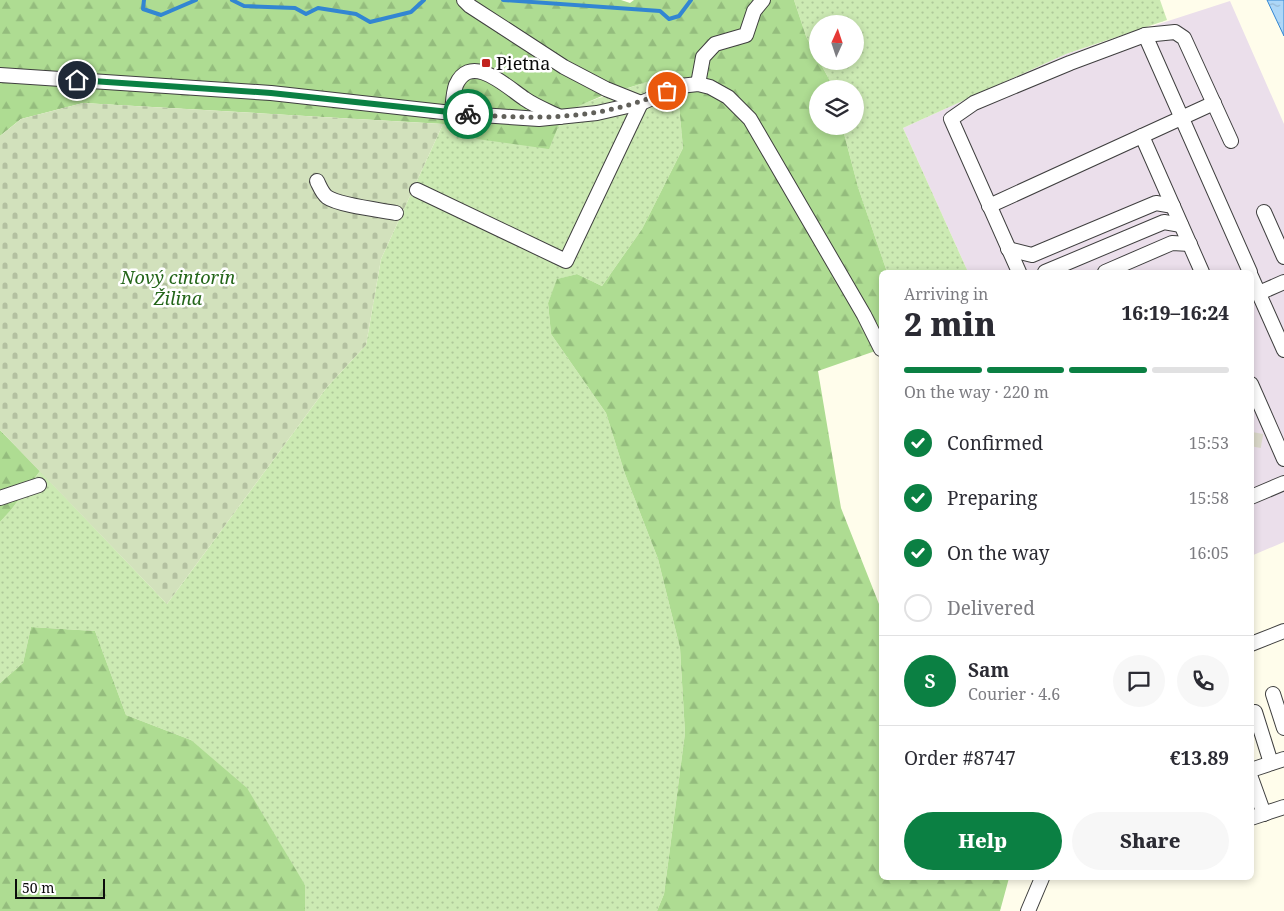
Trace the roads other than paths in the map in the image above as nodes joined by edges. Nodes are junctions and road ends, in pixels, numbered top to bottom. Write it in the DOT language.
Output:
graph roads {
  1 [pos="464,0"];
  2 [pos="762,0"];
  3 [pos="1145,35"];
  4 [pos="0,75"];
  5 [pos="698,84"];
  6 [pos="641,103"];
  7 [pos="1214,103"];
  8 [pos="452,113"];
  9 [pos="560,117"];
  10 [pos="1181,118"];
  11 [pos="1142,136"];
  12 [pos="1231,141"];
  13 [pos="317,181"];
  14 [pos="418,190"];
  15 [pos="990,206"];
  16 [pos="1172,206"];
  17 [pos="1264,212"];
  18 [pos="396,213"];
  19 [pos="1181,225"];
  20 [pos="1190,244"];
  21 [pos="1008,249"];
  22 [pos="1284,257"];
  23 [pos="1018,270"];
  24 [pos="1050,270"];
  25 [pos="1110,270"];
  26 [pos="1201,270"];
  27 [pos="1249,270"];
  28 [pos="1284,282"];
  29 [pos="1254,283"];
  30 [pos="1259,294"];
  31 [pos="879,345"];
  32 [pos="1284,350"];
  33 [pos="1254,395"];
  34 [pos="1259,417"];
  35 [pos="1284,459"];
  36 [pos="1284,483"];
  37 [pos="40,485"];
  38 [pos="1254,495"];
  39 [pos="0,498"];
  40 [pos="1284,631"];
  41 [pos="1254,643"];
  42 [pos="1273,694"];
  43 [pos="1255,712"];
  44 [pos="1284,728"];
  45 [pos="1278,761"];
  46 [pos="1254,769"];
  47 [pos="1254,797"];
  48 [pos="1284,807"];
  49 [pos="1257,816"];
  50 [pos="1041,880"];
  51 [pos="1028,911"];
  1 -- 6 [label="street"];
  2 -- 5 [label="street"];
  3 -- 7 [label="street"];
  3 -- 10 [label="street"];
  3 -- 15 [label="street"];
  4 -- 8 [label="street"];
  5 -- 6 [label="street"];
  5 -- 31 [label="street"];
  6 -- 9 [label="street"];
  6 -- 14 [label="street"];
  7 -- 10 [label="street"];
  7 -- 12 [label="street"];
  8 -- 9 [label="street"];
  8 -- 9 [label="street"];
  10 -- 11 [label="street"];
  10 -- 27 [label="street"];
  11 -- 15 [label="street"];
  11 -- 16 [label="street"];
  13 -- 18 [label="street"];
  15 -- 21 [label="street"];
  16 -- 19 [label="street"];
  16 -- 21 [label="street"];
  17 -- 22 [label="street"];
  19 -- 20 [label="street"];
  19 -- 24 [label="street"];
  20 -- 25 [label="street"];
  20 -- 26 [label="street"];
  21 -- 23 [label="street"];
  28 -- 30 [label="street"];
  29 -- 30 [label="street"];
  30 -- 32 [label="street"];
  33 -- 34 [label="street"];
  34 -- 35 [label="street"];
  36 -- 38 [label="street"];
  37 -- 39 [label="street"];
  40 -- 41 [label="street"];
  42 -- 44 [label="street"];
  43 -- 45 [label="street"];
  45 -- 46 [label="street"];
  47 -- 49 [label="street"];
  48 -- 49 [label="street"];
  50 -- 51 [label="street"];
}
